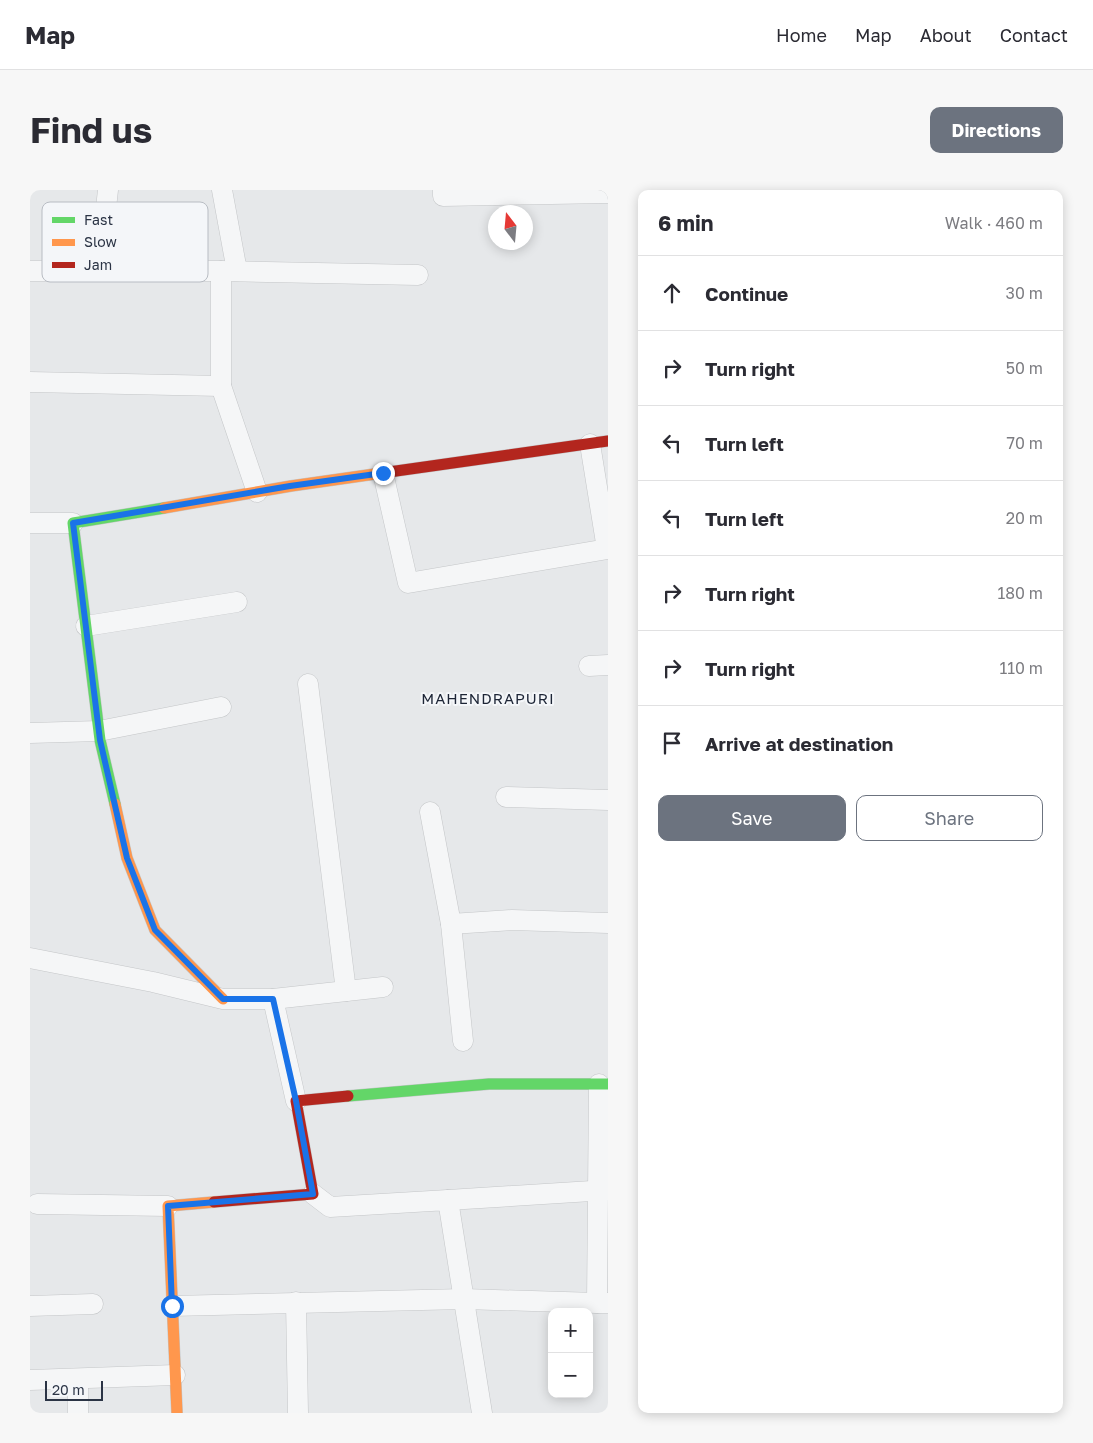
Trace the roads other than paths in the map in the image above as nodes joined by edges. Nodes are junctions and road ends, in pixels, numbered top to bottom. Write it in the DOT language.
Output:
graph roads {
  1 [pos="222,190"];
  2 [pos="443,190"];
  3 [pos="608,193"];
  4 [pos="208,271"];
  5 [pos="229,271"];
  6 [pos="418,275"];
  7 [pos="30,382"];
  8 [pos="221,386"];
  9 [pos="599,442"];
  10 [pos="383,473"];
  11 [pos="257,492"];
  12 [pos="30,523"];
  13 [pos="73,523"];
  14 [pos="608,549"];
  15 [pos="237,602"];
  16 [pos="86,626"];
  17 [pos="308,684"];
  18 [pos="221,707"];
  19 [pos="99,731"];
  20 [pos="30,733"];
  21 [pos="506,797"];
  22 [pos="608,800"];
  23 [pos="430,812"];
  24 [pos="608,923"];
  25 [pos="451,924"];
  26 [pos="30,958"];
  27 [pos="383,987"];
  28 [pos="346,991"];
  29 [pos="223,999"];
  30 [pos="273,999"];
  31 [pos="463,1041"];
  32 [pos="604,1084"];
  33 [pos="296,1101"];
  34 [pos="603,1190"];
  35 [pos="313,1194"];
  36 [pos="448,1200"];
  37 [pos="37,1204"];
  38 [pos="168,1206"];
  39 [pos="464,1299"];
  40 [pos="296,1302"];
  41 [pos="603,1303"];
  42 [pos="93,1304"];
  43 [pos="30,1306"];
  44 [pos="172,1306"];
  45 [pos="175,1376"];
  46 [pos="78,1379"];
  47 [pos="30,1380"];
  48 [pos="78,1413"];
  49 [pos="177,1413"];
  50 [pos="298,1413"];
  51 [pos="482,1413"];
  1 -- 5 [label="street"];
  2 -- 3 [label="street"];
  4 -- 5 [label="street"];
  5 -- 6 [label="street"];
  5 -- 8 [label="street"];
  7 -- 8 [label="street"];
  8 -- 11 [label="street"];
  9 -- 10 [label="street"];
  9 -- 14 [label="street"];
  10 -- 11 [label="street"];
  10 -- 14 [label="street"];
  11 -- 13 [label="street"];
  12 -- 13 [label="street"];
  13 -- 16 [label="street"];
  15 -- 16 [label="street"];
  16 -- 19 [label="street"];
  17 -- 28 [label="street"];
  18 -- 19 [label="street"];
  19 -- 20 [label="street"];
  19 -- 29 [label="street"];
  21 -- 22 [label="street"];
  23 -- 25 [label="street"];
  24 -- 25 [label="street"];
  25 -- 31 [label="street"];
  26 -- 29 [label="street"];
  27 -- 28 [label="street"];
  28 -- 30 [label="street"];
  29 -- 30 [label="street"];
  30 -- 33 [label="street"];
  32 -- 33 [label="street"];
  32 -- 34 [label="street"];
  33 -- 35 [label="street"];
  34 -- 36 [label="street"];
  34 -- 41 [label="street"];
  35 -- 36 [label="street"];
  35 -- 38 [label="street"];
  36 -- 39 [label="street"];
  37 -- 38 [label="street"];
  38 -- 44 [label="street"];
  39 -- 40 [label="street"];
  39 -- 41 [label="street"];
  39 -- 51 [label="street"];
  40 -- 44 [label="street"];
  40 -- 50 [label="street"];
  42 -- 43 [label="street"];
  44 -- 45 [label="street"];
  45 -- 46 [label="street"];
  45 -- 49 [label="street"];
  46 -- 47 [label="street"];
  46 -- 48 [label="street"];
}
